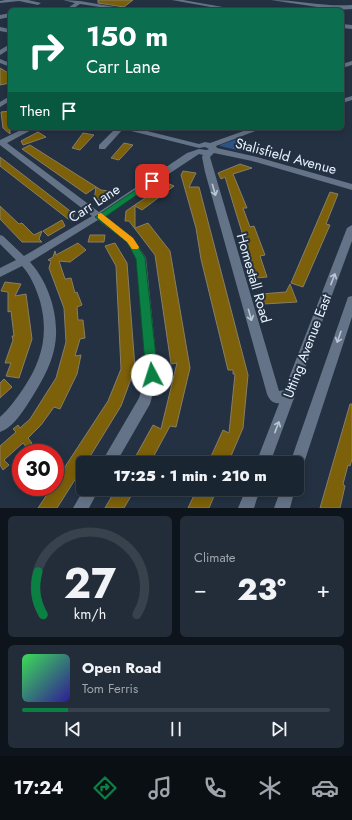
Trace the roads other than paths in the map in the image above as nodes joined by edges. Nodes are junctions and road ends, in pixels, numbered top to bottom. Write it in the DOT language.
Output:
graph roads {
  1 [pos="43,0"];
  2 [pos="65,0"];
  3 [pos="174,0"];
  4 [pos="210,0"];
  5 [pos="273,0"];
  6 [pos="0,2"];
  7 [pos="80,2"];
  8 [pos="283,2"];
  9 [pos="38,3"];
  10 [pos="205,5"];
  11 [pos="32,7"];
  12 [pos="352,7"];
  13 [pos="71,8"];
  14 [pos="109,8"];
  15 [pos="224,8"];
  16 [pos="27,130"];
  17 [pos="118,130"];
  18 [pos="134,130"];
  19 [pos="254,130"];
  20 [pos="0,142"];
  21 [pos="102,147"];
  22 [pos="206,149"];
  23 [pos="352,187"];
  24 [pos="100,217"];
  25 [pos="352,228"];
  26 [pos="0,238"];
  27 [pos="22,261"];
  28 [pos="0,273"];
  29 [pos="352,300"];
  30 [pos="289,395"];
  31 [pos="0,426"];
  32 [pos="112,456"];
  33 [pos="266,456"];
  34 [pos="299,456"];
  35 [pos="88,496"];
  36 [pos="250,496"];
  37 [pos="286,496"];
  38 [pos="81,508"];
  39 [pos="246,508"];
  40 [pos="282,508"];
  1 -- 9 [label="street"];
  2 -- 7 [label="street"];
  3 -- 10 [label="street"];
  4 -- 10 [label="street"];
  5 -- 8 [label="street"];
  6 -- 9 [label="street"];
  7 -- 13 [label="street"];
  7 -- 14 [label="street"];
  8 -- 12 [label="street"];
  9 -- 11 [label="street"];
  10 -- 15 [label="street"];
  16 -- 20 [label="street"];
  17 -- 21 [label="street"];
  18 -- 22 [label="street, Stalisfield Avenue"];
  19 -- 22 [label="street, Carr Lane"];
  20 -- 24 [label="street"];
  22 -- 23 [label="street, Stalisfield Avenue"];
  22 -- 24 [label="street, Carr Lane"];
  22 -- 30 [label="street, Homestall Road, one-way"];
  24 -- 27 [label="street, Carr Lane"];
  24 -- 32 [label="street"];
  30 -- 25 [label="street, Utting Avenue East, one-way"];
  26 -- 27 [label="street"];
  27 -- 28 [label="street, Carr Lane"];
  27 -- 31 [label="street"];
  29 -- 34 [label="street, Utting Avenue East, one-way"];
  33 -- 30 [label="street, Utting Avenue East, one-way"];
  35 -- 38 [label="street"];
  36 -- 39 [label="street"];
  37 -- 40 [label="street"];
}
